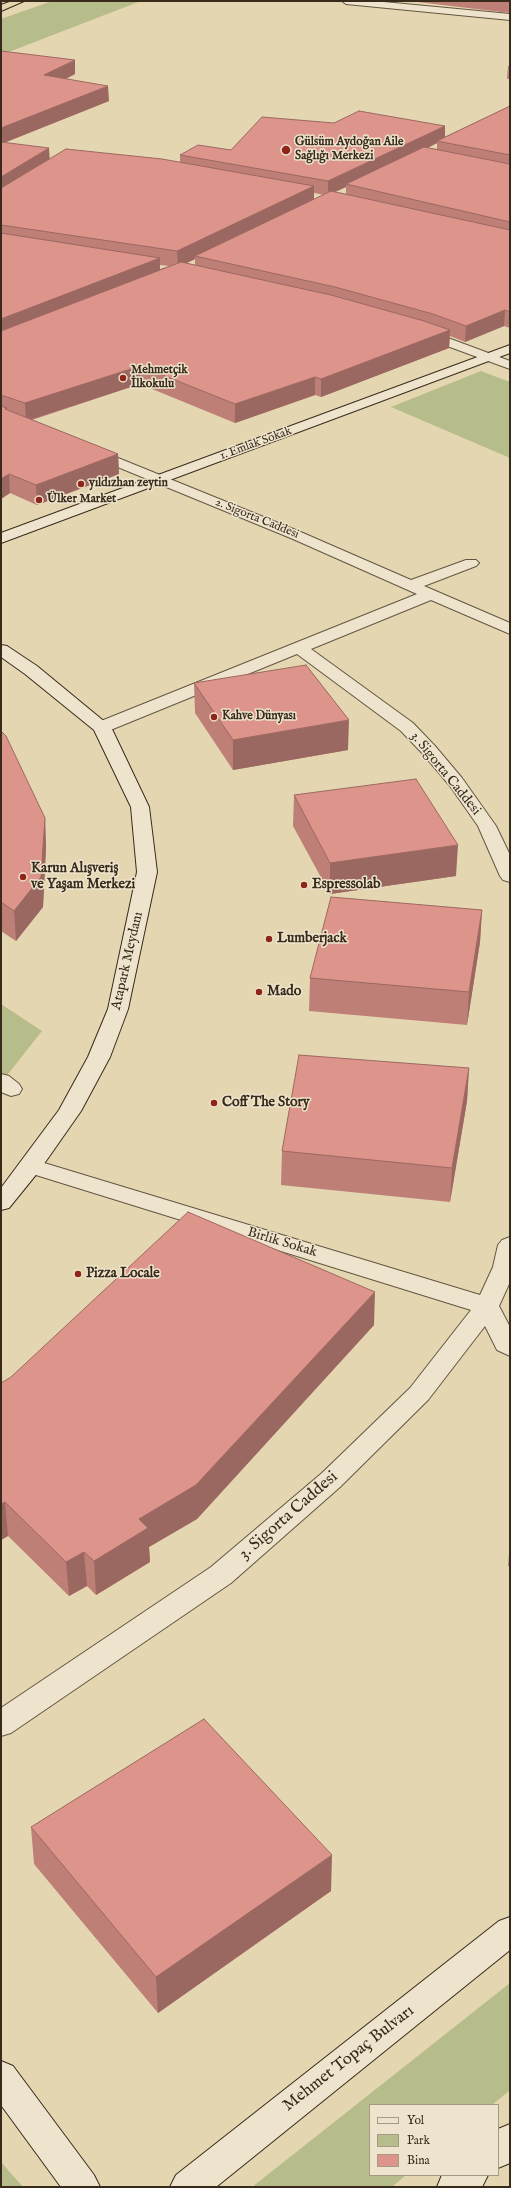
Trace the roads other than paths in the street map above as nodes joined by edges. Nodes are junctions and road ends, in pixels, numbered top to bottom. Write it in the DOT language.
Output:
graph roads {
  1 [pos="20,1"];
  2 [pos="346,1"];
  3 [pos="1,8"];
  4 [pos="510,17"];
  5 [pos="406,328"];
  6 [pos="510,349"];
  7 [pos="488,357"];
  8 [pos="510,365"];
  9 [pos="81,447"];
  10 [pos="159,479"];
  11 [pos="1,538"];
  12 [pos="471,563"];
  13 [pos="411,585"];
  14 [pos="432,594"];
  15 [pos="510,629"];
  16 [pos="299,648"];
  17 [pos="1,650"];
  18 [pos="102,727"];
  19 [pos="510,876"];
  20 [pos="31,1166"];
  21 [pos="1,1203"];
  22 [pos="510,1245"];
  23 [pos="487,1306"];
  24 [pos="510,1347"];
  25 [pos="1,1724"];
  26 [pos="510,1931"];
  27 [pos="1,2077"];
  28 [pos="510,2141"];
  29 [pos="499,2150"];
  30 [pos="469,2176"];
  31 [pos="82,2187"];
  32 [pos="188,2187"];
  33 [pos="455,2187"];
  1 -- 3 [label="highway"];
  2 -- 4 [label="street"];
  5 -- 7 [label="street"];
  6 -- 7 [label="street, 1. Emlak Sokak"];
  7 -- 8 [label="street"];
  7 -- 10 [label="street, 1. Emlak Sokak"];
  9 -- 10 [label="street, 2. Sigorta Caddesi"];
  10 -- 11 [label="street, 1. Emlak Sokak"];
  10 -- 13 [label="street, 2. Sigorta Caddesi"];
  12 -- 13 [label="street"];
  13 -- 14 [label="street, 2. Sigorta Caddesi"];
  14 -- 15 [label="street, 2. Sigorta Caddesi"];
  14 -- 16 [label="street"];
  16 -- 18 [label="street"];
  16 -- 19 [label="street, 3. Sigorta Caddesi"];
  17 -- 18 [label="street, Atapark Meydanı"];
  18 -- 20 [label="street, Atapark Meydanı"];
  20 -- 21 [label="street, Atapark Meydanı"];
  20 -- 23 [label="street, Birlik Sokak"];
  22 -- 23 [label="street, 3. Sigorta Caddesi"];
  23 -- 24 [label="street"];
  23 -- 25 [label="street, 3. Sigorta Caddesi"];
  26 -- 32 [label="street, Mehmet Topaç Bulvarı"];
  27 -- 31 [label="street"];
  28 -- 29 [label="street"];
  30 -- 33 [label="street"];
}
